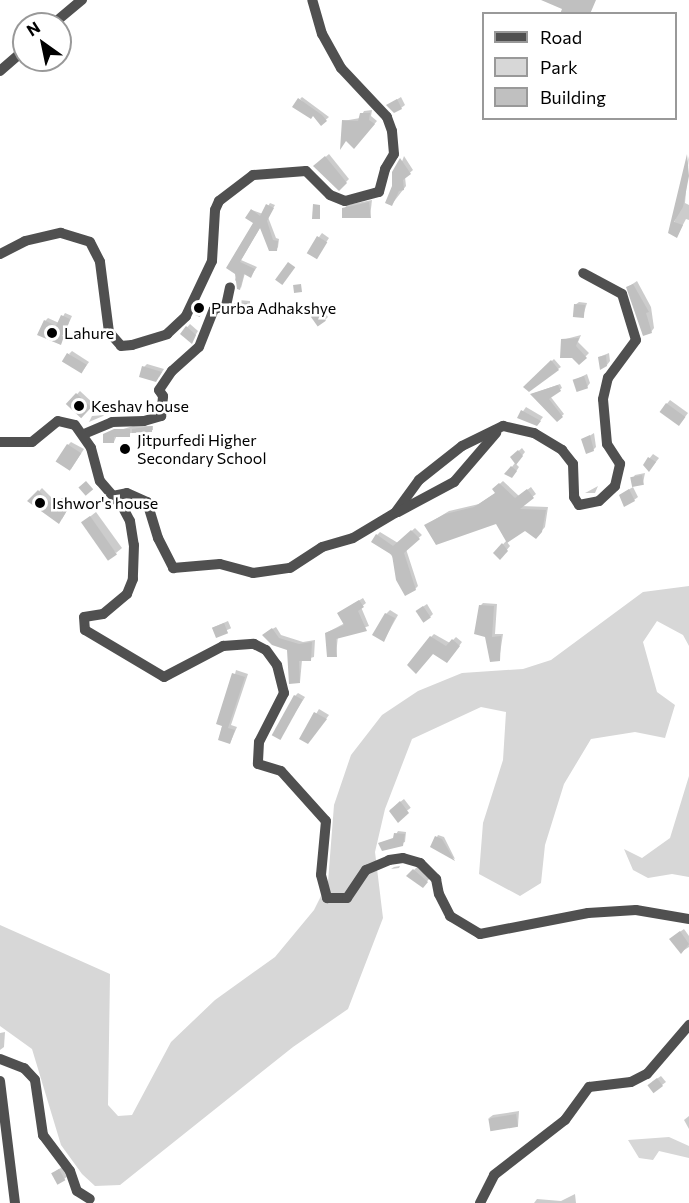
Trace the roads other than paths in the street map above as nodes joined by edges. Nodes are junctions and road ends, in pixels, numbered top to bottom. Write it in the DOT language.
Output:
graph roads {
  1 [pos="82,0"];
  2 [pos="312,0"];
  3 [pos="68,12"];
  4 [pos="12,60"];
  5 [pos="0,71"];
  6 [pos="0,254"];
  7 [pos="583,273"];
  8 [pos="230,287"];
  9 [pos="503,426"];
  10 [pos="84,434"];
  11 [pos="0,442"];
  12 [pos="113,496"];
  13 [pos="395,513"];
  14 [pos="689,919"];
  15 [pos="689,1025"];
  16 [pos="0,1059"];
  17 [pos="0,1081"];
  18 [pos="90,1199"];
  19 [pos="15,1203"];
  20 [pos="480,1203"];
  1 -- 3 [label="street"];
  2 -- 6 [label="street"];
  4 -- 5 [label="street"];
  7 -- 9 [label="street"];
  8 -- 10 [label="street"];
  9 -- 13 [label="street"];
  9 -- 13 [label="street"];
  10 -- 11 [label="street"];
  10 -- 12 [label="street"];
  12 -- 13 [label="street"];
  12 -- 14 [label="street"];
  15 -- 20 [label="street"];
  16 -- 18 [label="street"];
  17 -- 19 [label="street"];
}
